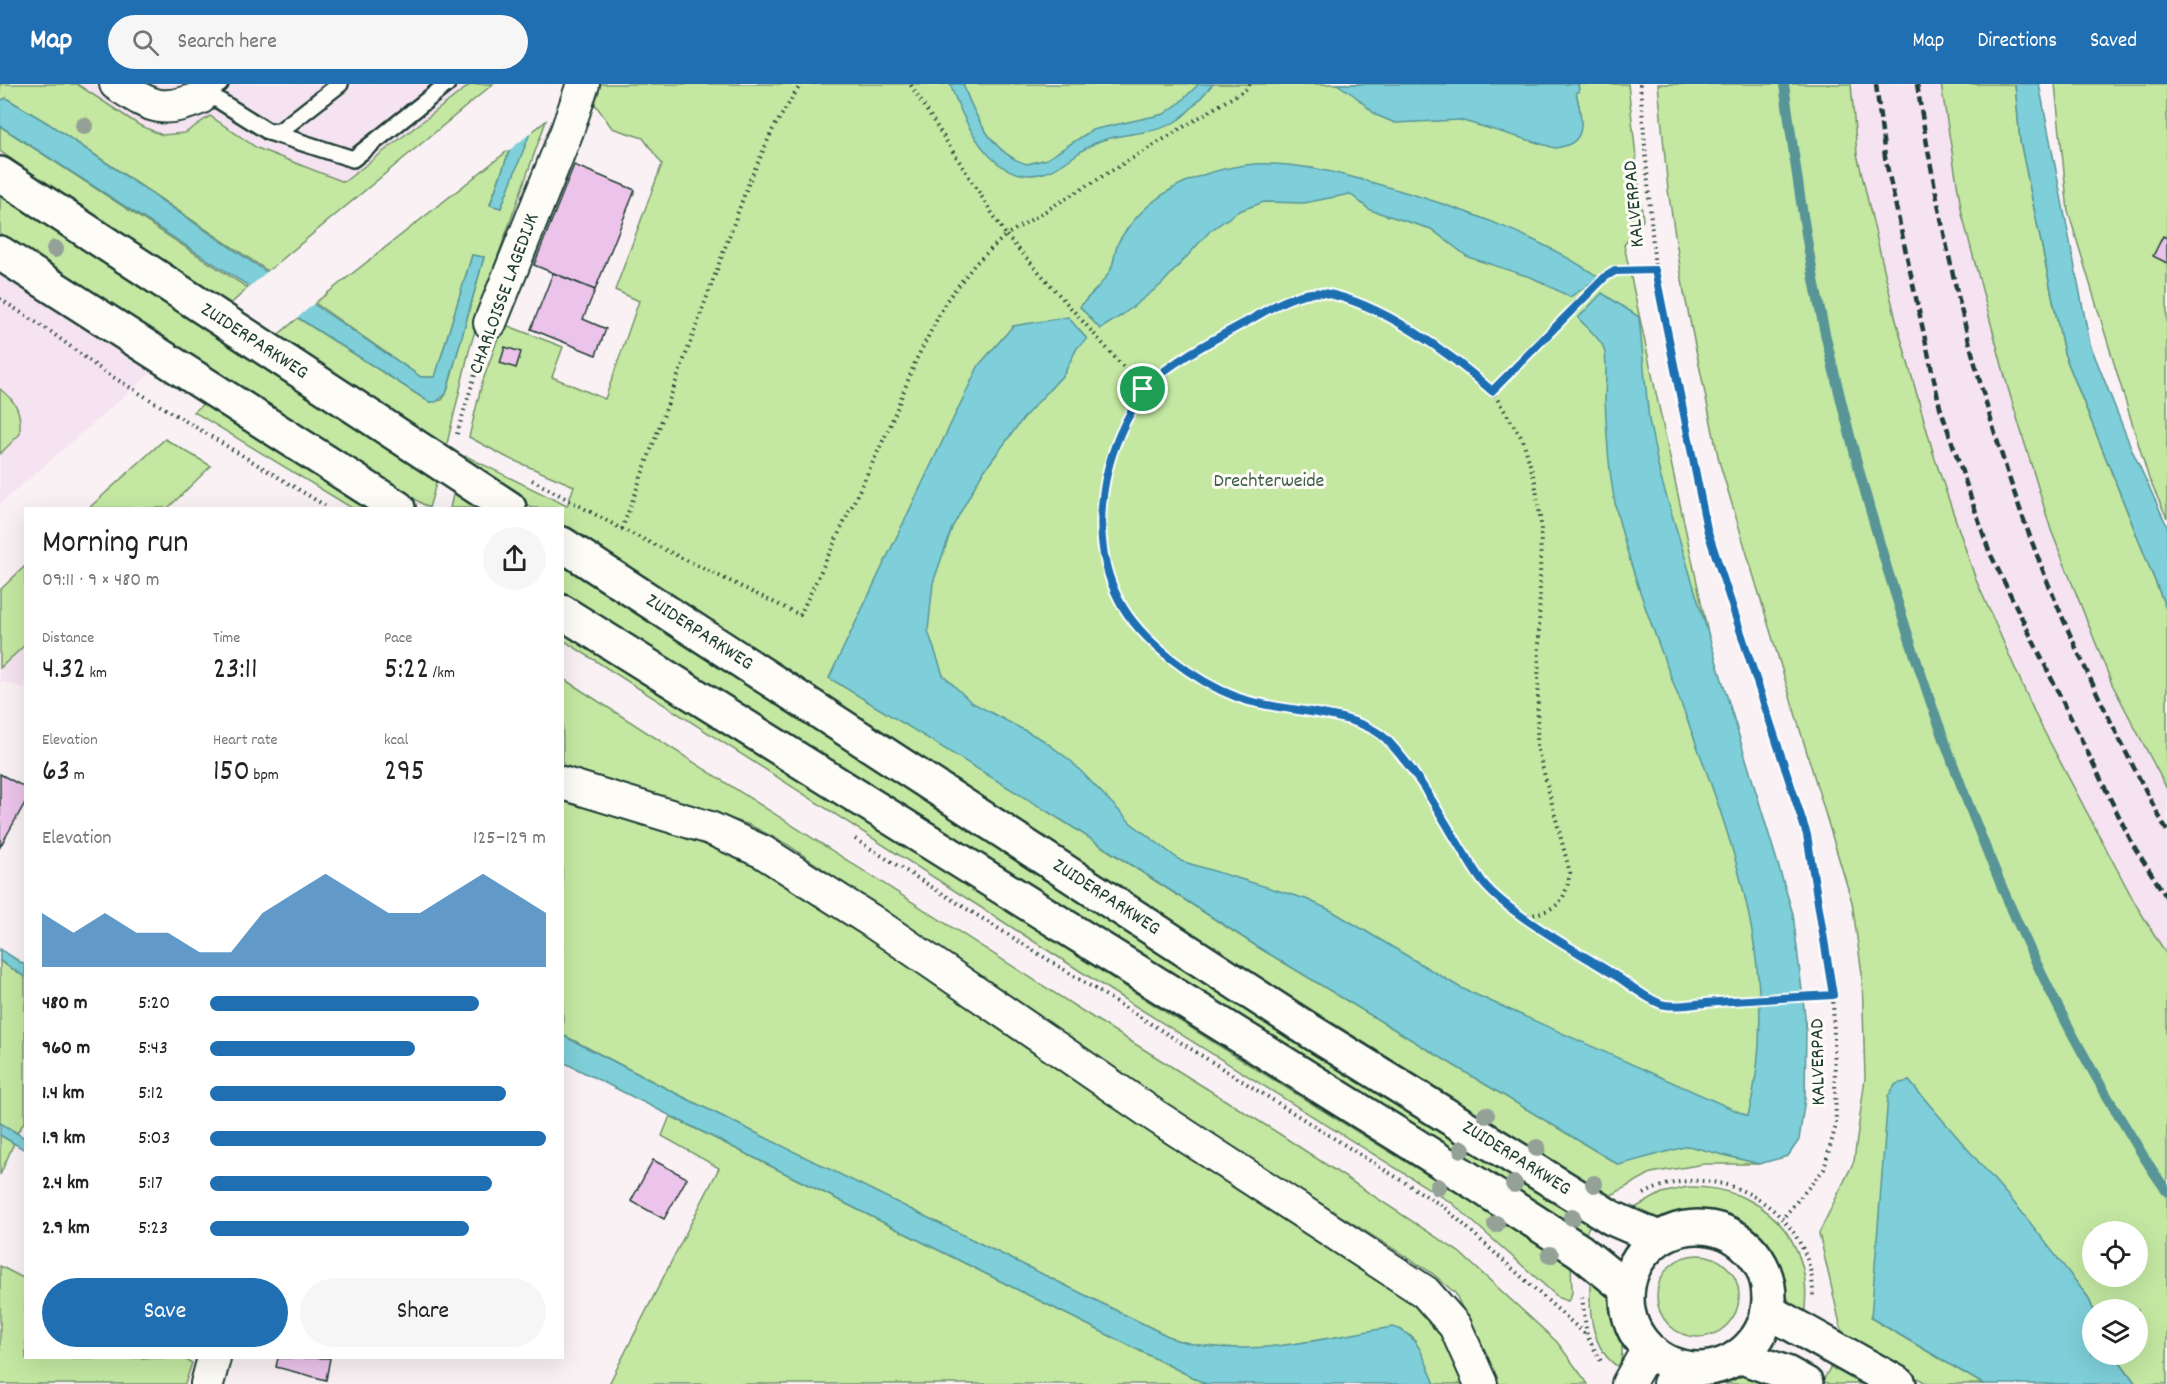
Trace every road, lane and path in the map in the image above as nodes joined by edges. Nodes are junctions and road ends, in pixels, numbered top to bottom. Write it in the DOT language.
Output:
graph roads {
  1 [pos="116,84"];
  2 [pos="340,84"];
  3 [pos="447,84"];
  4 [pos="583,84"];
  5 [pos="801,84"];
  6 [pos="910,84"];
  7 [pos="1250,84"];
  8 [pos="1640,84"];
  9 [pos="209,92"];
  10 [pos="269,132"];
  11 [pos="0,174"];
  12 [pos="1006,235"];
  13 [pos="0,253"];
  14 [pos="1655,270"];
  15 [pos="0,299"];
  16 [pos="490,322"];
  17 [pos="1143,389"];
  18 [pos="1492,391"];
  19 [pos="447,468"];
  20 [pos="528,478"];
  21 [pos="327,507"];
  22 [pos="396,507"];
  23 [pos="507,507"];
  24 [pos="622,529"];
  25 [pos="564,545"];
  26 [pos="564,613"];
  27 [pos="564,784"];
  28 [pos="847,834"];
  29 [pos="1524,917"];
  30 [pos="1833,995"];
  31 [pos="1783,1218"];
  32 [pos="1658,1238"];
  33 [pos="1627,1289"];
  34 [pos="1768,1311"];
  35 [pos="1587,1336"];
  36 [pos="1648,1349"];
  37 [pos="1739,1356"];
  38 [pos="214,1359"];
  39 [pos="1676,1376"];
  40 [pos="207,1384"];
  41 [pos="1481,1384"];
  42 [pos="1628,1384"];
  43 [pos="1806,1384"];
  44 [pos="1899,1384"];
  1 -- 9 [label="street"];
  2 -- 10 [label="lane"];
  3 -- 10 [label="lane"];
  4 -- 16 [label="street, CHARLOISSE LAGEDIJK"];
  5 -- 24 [label="path"];
  6 -- 12 [label="path"];
  7 -- 12 [label="path"];
  8 -- 14 [label="path, KALVERPAD"];
  9 -- 10 [label="lane"];
  11 -- 19 [label="main road, ZUIDERPARKWEG"];
  12 -- 17 [label="path"];
  12 -- 24 [label="path"];
  13 -- 22 [label="main road"];
  14 -- 18 [label="path"];
  14 -- 30 [label="path, KALVERPAD"];
  15 -- 21 [label="path"];
  16 -- 19 [label="path, CHARLOISSE LAGEDIJK"];
  17 -- 18 [label="path"];
  17 -- 29 [label="path"];
  18 -- 29 [label="path"];
  19 -- 23 [label="main road, ZUIDERPARKWEG"];
  20 -- 24 [label="path"];
  25 -- 32 [label="main road, ZUIDERPARKWEG"];
  26 -- 33 [label="main road"];
  27 -- 41 [label="street"];
  28 -- 35 [label="path"];
  29 -- 30 [label="path"];
  30 -- 31 [label="path, KALVERPAD"];
  32 -- 33 [label="main road"];
  32 -- 34 [label="main road"];
  33 -- 36 [label="main road"];
  34 -- 37 [label="main road"];
  34 -- 44 [label="main road"];
  36 -- 39 [label="main road"];
  36 -- 42 [label="street"];
  37 -- 39 [label="main road"];
  37 -- 43 [label="main road"];
  38 -- 40 [label="street"];
}
